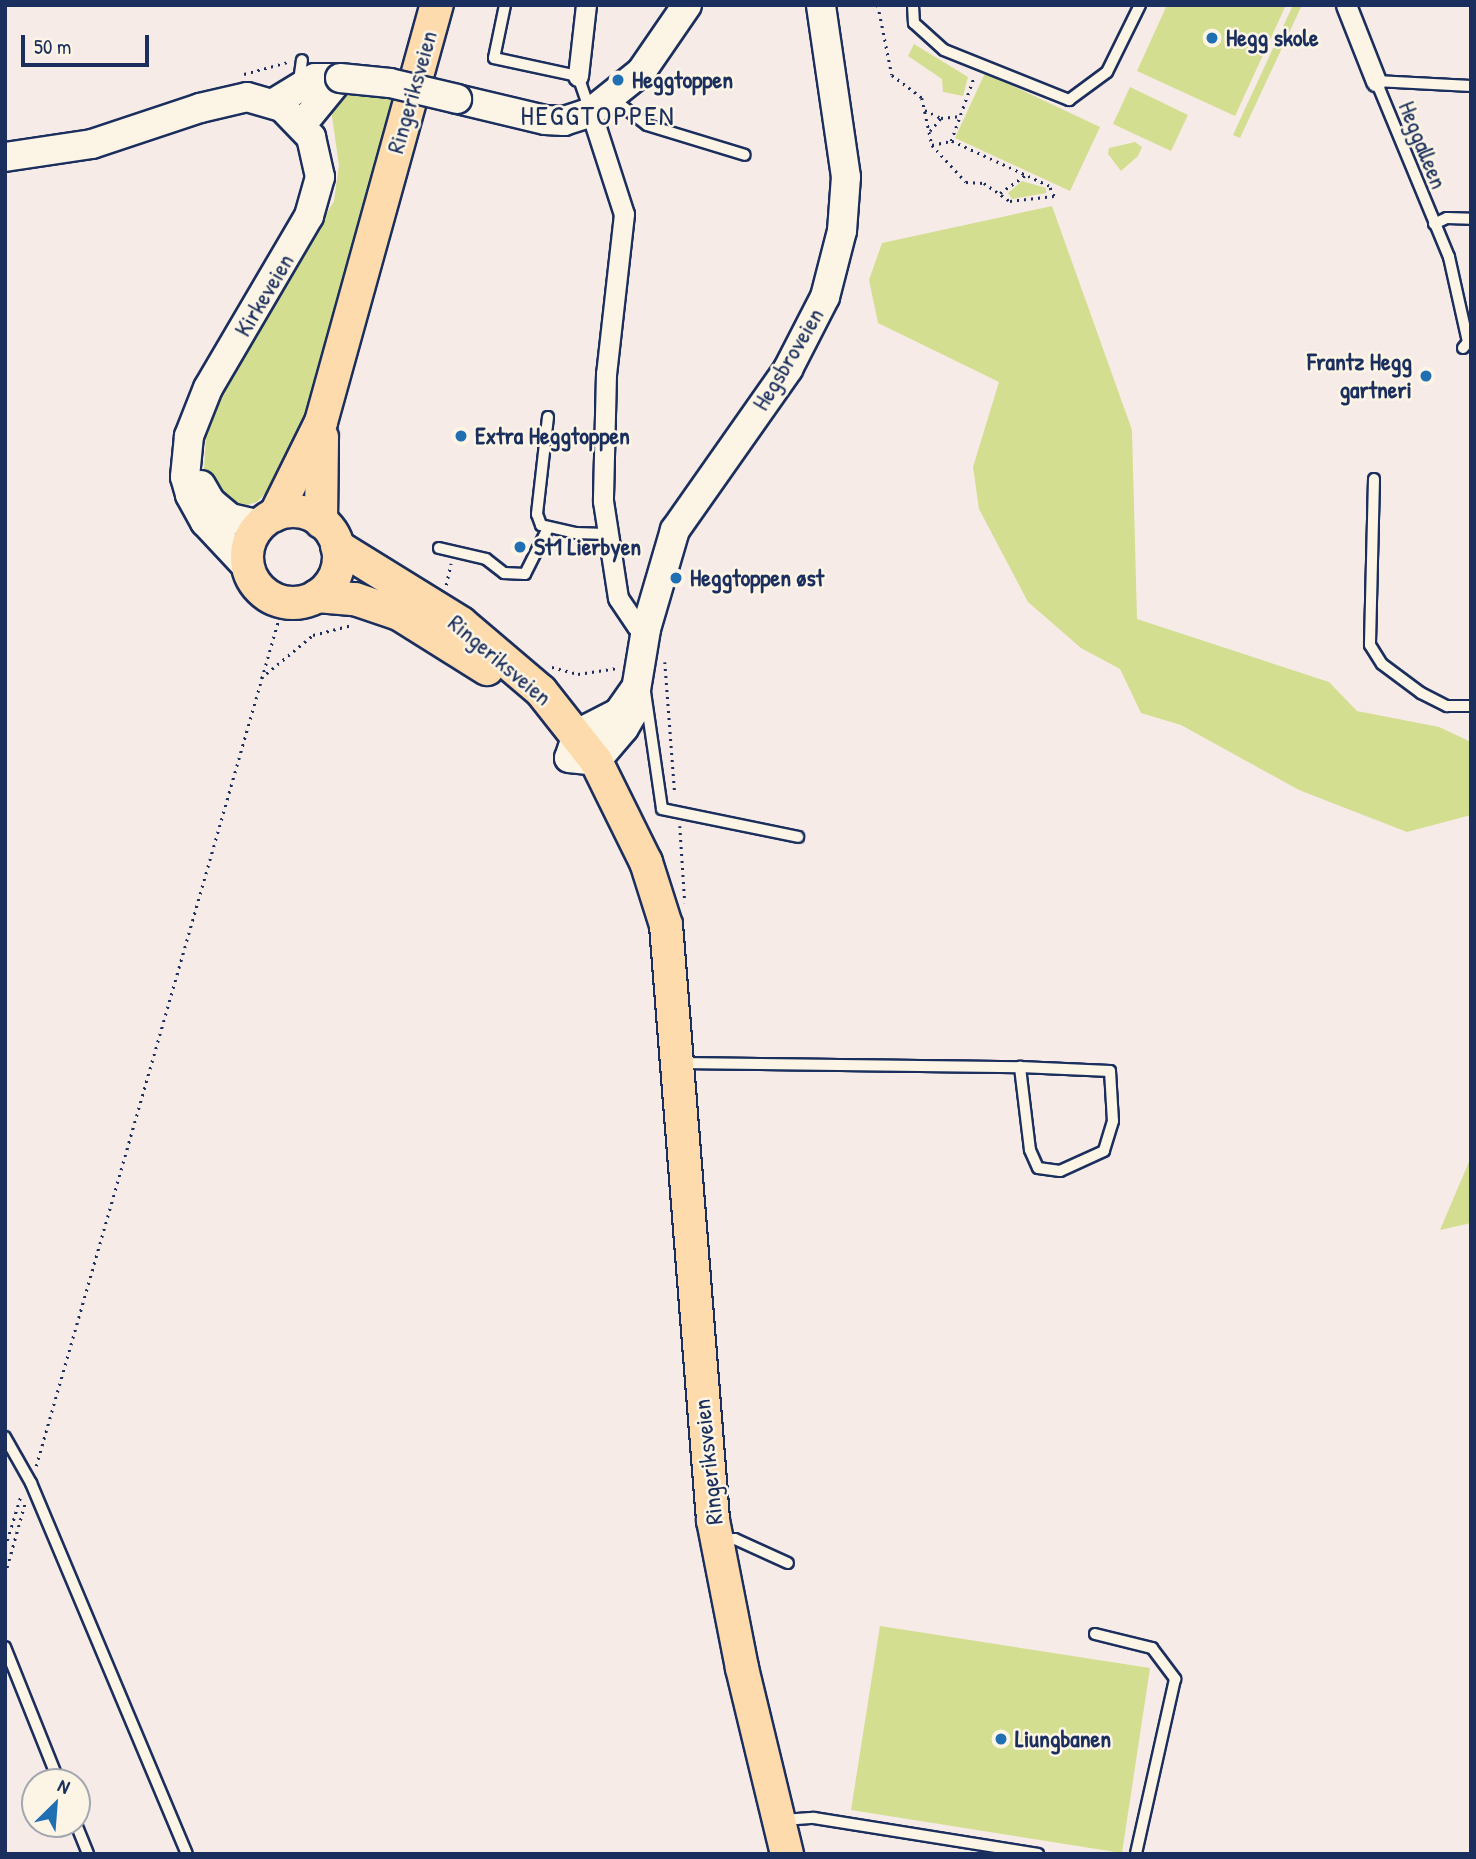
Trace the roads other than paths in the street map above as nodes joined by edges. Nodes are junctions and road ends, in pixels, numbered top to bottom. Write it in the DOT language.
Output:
graph roads {
  1 [pos="437,5"];
  2 [pos="505,5"];
  3 [pos="586,5"];
  4 [pos="687,5"];
  5 [pos="821,5"];
  6 [pos="913,5"];
  7 [pos="1140,5"];
  8 [pos="1346,5"];
  9 [pos="578,76"];
  10 [pos="340,78"];
  11 [pos="1376,81"];
  12 [pos="1471,86"];
  13 [pos="274,103"];
  14 [pos="601,105"];
  15 [pos="303,123"];
  16 [pos="745,155"];
  17 [pos="5,157"];
  18 [pos="1471,219"];
  19 [pos="1433,224"];
  20 [pos="1462,348"];
  21 [pos="548,417"];
  22 [pos="321,422"];
  23 [pos="189,465"];
  24 [pos="1374,480"];
  25 [pos="267,520"];
  26 [pos="547,530"];
  27 [pos="329,534"];
  28 [pos="606,534"];
  29 [pos="439,548"];
  30 [pos="248,568"];
  31 [pos="317,596"];
  32 [pos="646,629"];
  33 [pos="633,676"];
  34 [pos="1471,706"];
  35 [pos="581,751"];
  36 [pos="798,837"];
  37 [pos="676,1064"];
  38 [pos="1020,1067"];
  39 [pos="5,1437"];
  40 [pos="717,1542"];
  41 [pos="788,1563"];
  42 [pos="1095,1634"];
  43 [pos="5,1647"];
  44 [pos="53,1768"];
  45 [pos="779,1821"];
  46 [pos="784,1853"];
  47 [pos="187,1854"];
  48 [pos="1038,1854"];
  49 [pos="1136,1854"];
  1 -- 22 [label="main road, Ringeriksveien"];
  2 -- 9 [label="lane"];
  3 -- 9 [label="street"];
  4 -- 14 [label="street"];
  5 -- 32 [label="street, Hegsbroveien"];
  6 -- 7 [label="lane"];
  8 -- 11 [label="street"];
  9 -- 14 [label="lane"];
  10 -- 13 [label="street"];
  10 -- 14 [label="street, bridge"];
  10 -- 15 [label="street"];
  11 -- 12 [label="lane"];
  11 -- 19 [label="lane, Heggalleen"];
  13 -- 15 [label="street"];
  13 -- 17 [label="street"];
  14 -- 16 [label="lane"];
  14 -- 28 [label="street"];
  15 -- 23 [label="street, Kirkeveien"];
  18 -- 19 [label="lane, Heggalleen"];
  19 -- 20 [label="lane, Heggalleen"];
  21 -- 26 [label="lane"];
  22 -- 25 [label="main road, Ringeriksveien"];
  22 -- 27 [label="main road, Ringeriksveien"];
  23 -- 25 [label="street"];
  23 -- 30 [label="street, Kirkeveien"];
  24 -- 34 [label="lane"];
  25 -- 27 [label="main road"];
  25 -- 30 [label="main road"];
  26 -- 28 [label="lane"];
  26 -- 29 [label="lane"];
  27 -- 31 [label="main road"];
  27 -- 35 [label="main road, Ringeriksveien"];
  28 -- 32 [label="street"];
  30 -- 31 [label="main road"];
  31 -- 35 [label="main road, Ringeriksveien"];
  32 -- 33 [label="street, Hegsbroveien"];
  33 -- 35 [label="street, Hegsbroveien"];
  33 -- 36 [label="lane"];
  35 -- 37 [label="main road, Ringeriksveien"];
  37 -- 38 [label="lane"];
  37 -- 40 [label="main road, Ringeriksveien"];
  38 -- 38 [label="lane"];
  39 -- 47 [label="lane"];
  40 -- 41 [label="lane"];
  40 -- 45 [label="main road, Ringeriksveien"];
  42 -- 49 [label="lane"];
  43 -- 44 [label="lane"];
  45 -- 46 [label="main road, Ringeriksveien"];
  45 -- 48 [label="lane"];
}
